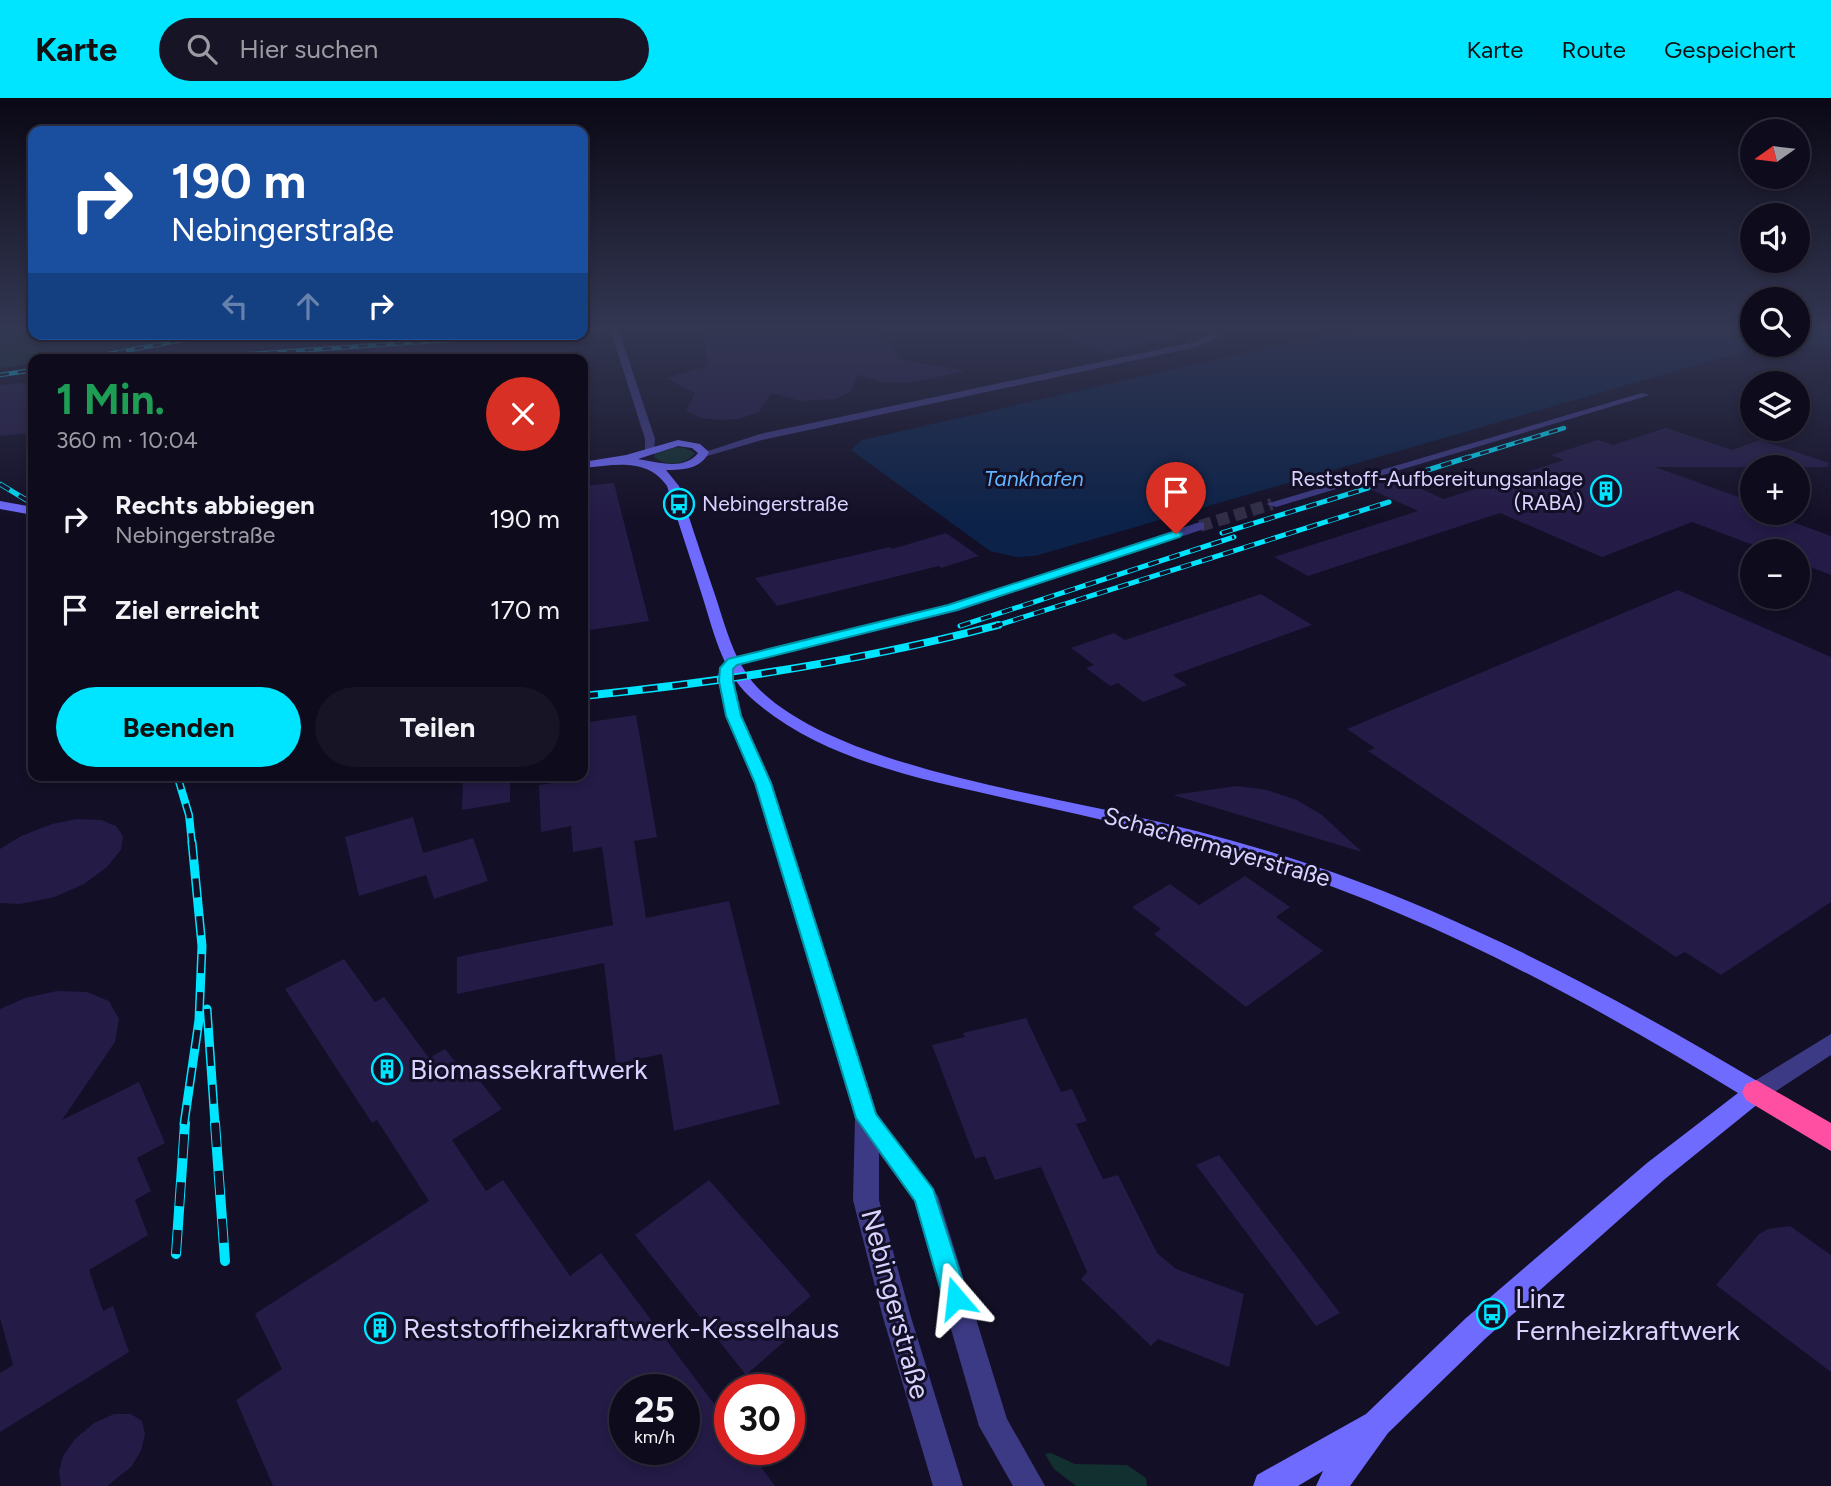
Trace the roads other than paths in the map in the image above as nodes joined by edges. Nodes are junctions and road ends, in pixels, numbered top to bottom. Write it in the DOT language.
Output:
graph roads {
  1 [pos="633,393"];
  2 [pos="968,393"];
  3 [pos="1645,395"];
  4 [pos="760,437"];
  5 [pos="679,444"];
  6 [pos="650,454"];
  7 [pos="704,454"];
  8 [pos="588,464"];
  9 [pos="688,465"];
  10 [pos="673,486"];
  11 [pos="1272,504"];
  12 [pos="0,505"];
  13 [pos="28,509"];
  14 [pos="1200,526"];
  15 [pos="737,670"];
  16 [pos="1831,1043"];
  17 [pos="1756,1092"];
  18 [pos="867,1118"];
  19 [pos="1831,1138"];
  20 [pos="1378,1423"];
  21 [pos="948,1486"];
  22 [pos="1030,1486"];
  23 [pos="1268,1486"];
  24 [pos="1331,1486"];
  1 -- 6 [label="street, Nebingerstraße"];
  2 -- 4 [label="street"];
  3 -- 11 [label="street"];
  4 -- 5 [label="street"];
  4 -- 7 [label="street"];
  5 -- 6 [label="street"];
  5 -- 7 [label="street"];
  6 -- 8 [label="street"];
  6 -- 9 [label="street"];
  6 -- 10 [label="street, Nebingerstraße"];
  7 -- 9 [label="street"];
  9 -- 10 [label="street"];
  10 -- 15 [label="street, Nebingerstraße"];
  12 -- 13 [label="street"];
  14 -- 15 [label="street"];
  15 -- 17 [label="street, Schachermayerstraße"];
  15 -- 18 [label="street, Nebingerstraße"];
  16 -- 17 [label="street"];
  17 -- 19 [label="highway"];
  17 -- 20 [label="street"];
  18 -- 21 [label="street, Nebingerstraße"];
  18 -- 22 [label="street, Nebingerstraße"];
  20 -- 23 [label="street"];
  20 -- 24 [label="street"];
}
